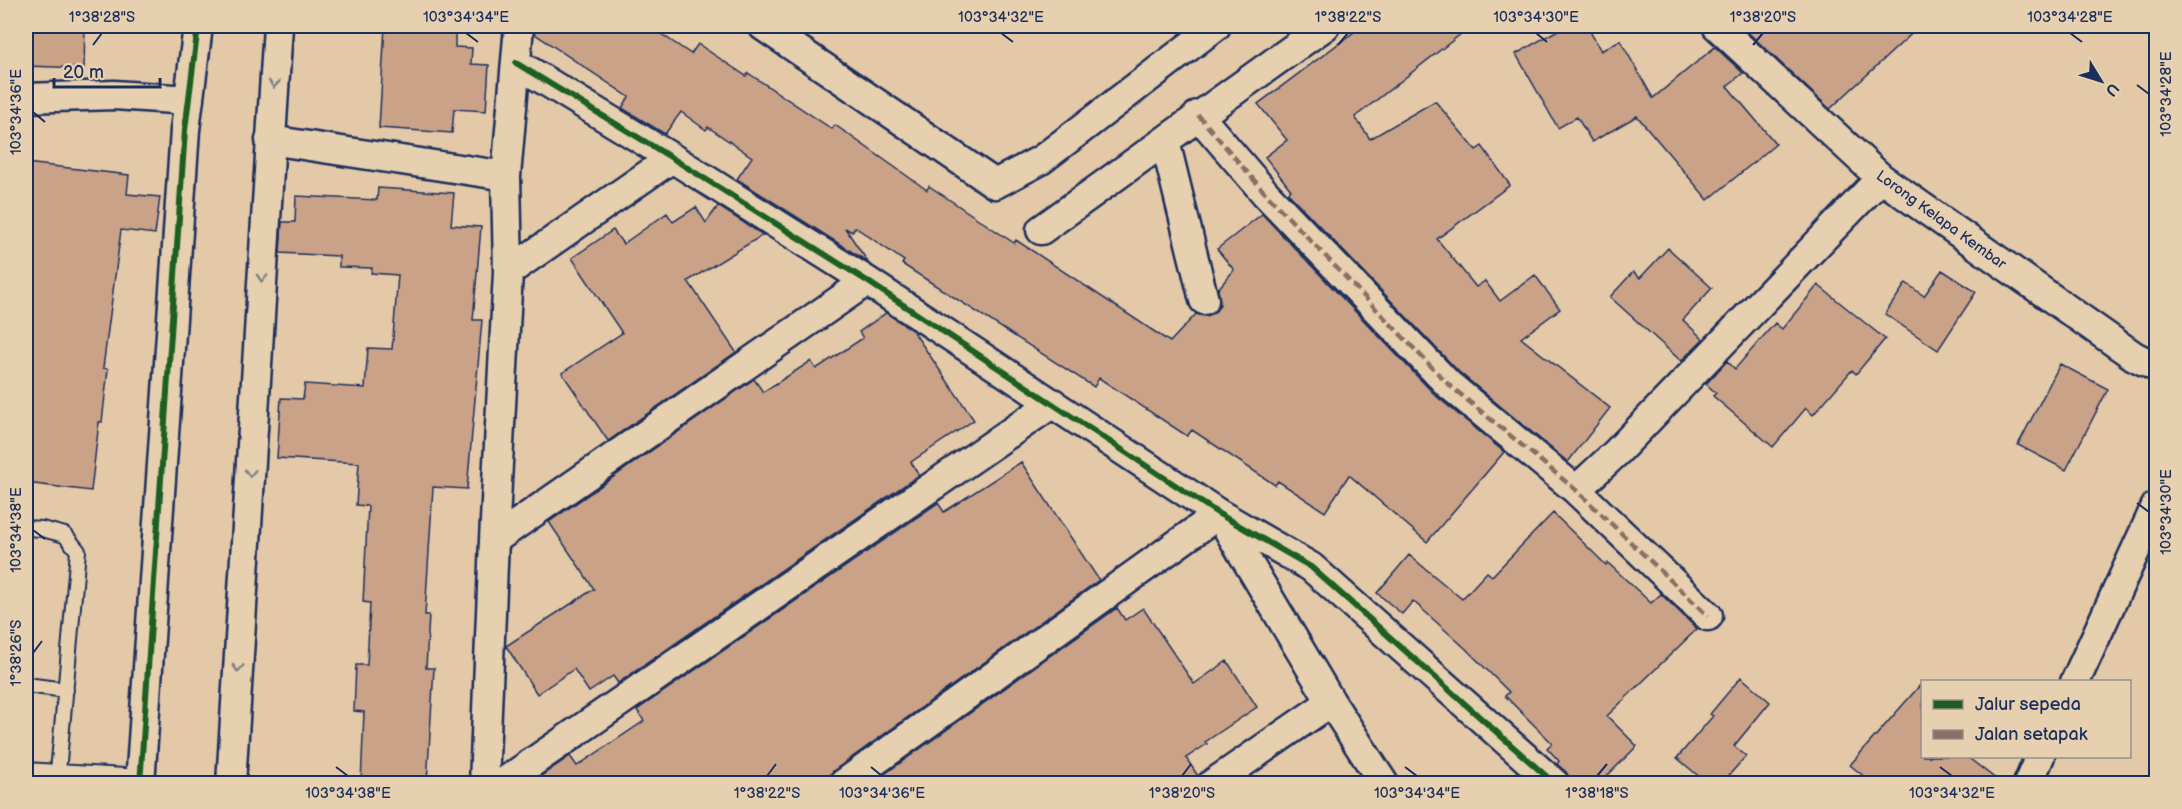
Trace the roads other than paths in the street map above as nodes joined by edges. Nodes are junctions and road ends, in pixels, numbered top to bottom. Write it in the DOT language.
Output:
graph roads {
  1 [pos="198,26"];
  2 [pos="278,26"];
  3 [pos="519,26"];
  4 [pos="763,26"];
  5 [pos="1216,26"];
  6 [pos="1325,26"];
  7 [pos="1717,26"];
  8 [pos="516,63"];
  9 [pos="26,98"];
  10 [pos="189,100"];
  11 [pos="1198,115"];
  12 [pos="270,140"];
  13 [pos="1165,141"];
  14 [pos="672,158"];
  15 [pos="506,176"];
  16 [pos="1881,178"];
  17 [pos="1041,230"];
  18 [pos="508,272"];
  19 [pos="867,281"];
  20 [pos="1204,300"];
  21 [pos="2157,366"];
  22 [pos="1053,403"];
  23 [pos="1576,490"];
  24 [pos="2157,506"];
  25 [pos="1219,514"];
  26 [pos="26,528"];
  27 [pos="494,540"];
  28 [pos="1708,616"];
  29 [pos="2075,680"];
  30 [pos="26,685"];
  31 [pos="66,690"];
  32 [pos="1332,702"];
  33 [pos="2039,758"];
  34 [pos="26,770"];
  35 [pos="58,778"];
  36 [pos="141,780"];
  37 [pos="231,783"];
  38 [pos="484,783"];
  39 [pos="501,783"];
  40 [pos="843,783"];
  41 [pos="1212,783"];
  42 [pos="1384,783"];
  43 [pos="1556,783"];
  44 [pos="2028,783"];
  1 -- 10 [label="street"];
  2 -- 12 [label="street, one-way"];
  3 -- 8 [label="street"];
  4 -- 5 [label="street"];
  6 -- 11 [label="street"];
  7 -- 16 [label="street, Lorong Kelapa Kembar"];
  8 -- 14 [label="street"];
  8 -- 15 [label="street"];
  9 -- 10 [label="street"];
  10 -- 36 [label="street"];
  11 -- 13 [label="street"];
  11 -- 23 [label="street"];
  12 -- 15 [label="street"];
  12 -- 37 [label="street, one-way"];
  13 -- 17 [label="street"];
  13 -- 20 [label="street"];
  14 -- 18 [label="street"];
  14 -- 19 [label="street"];
  15 -- 18 [label="street"];
  16 -- 21 [label="street, Lorong Kelapa Kembar"];
  16 -- 23 [label="street"];
  18 -- 27 [label="street"];
  19 -- 22 [label="street"];
  19 -- 27 [label="street"];
  22 -- 25 [label="street"];
  22 -- 39 [label="street"];
  23 -- 28 [label="street"];
  24 -- 29 [label="street"];
  25 -- 32 [label="street"];
  25 -- 40 [label="street"];
  25 -- 43 [label="street"];
  26 -- 31 [label="lane"];
  27 -- 38 [label="street"];
  30 -- 31 [label="lane"];
  31 -- 35 [label="lane"];
  32 -- 41 [label="street"];
  32 -- 42 [label="street"];
  33 -- 44 [label="street"];
  34 -- 35 [label="lane"];
  35 -- 36 [label="lane"];
}
